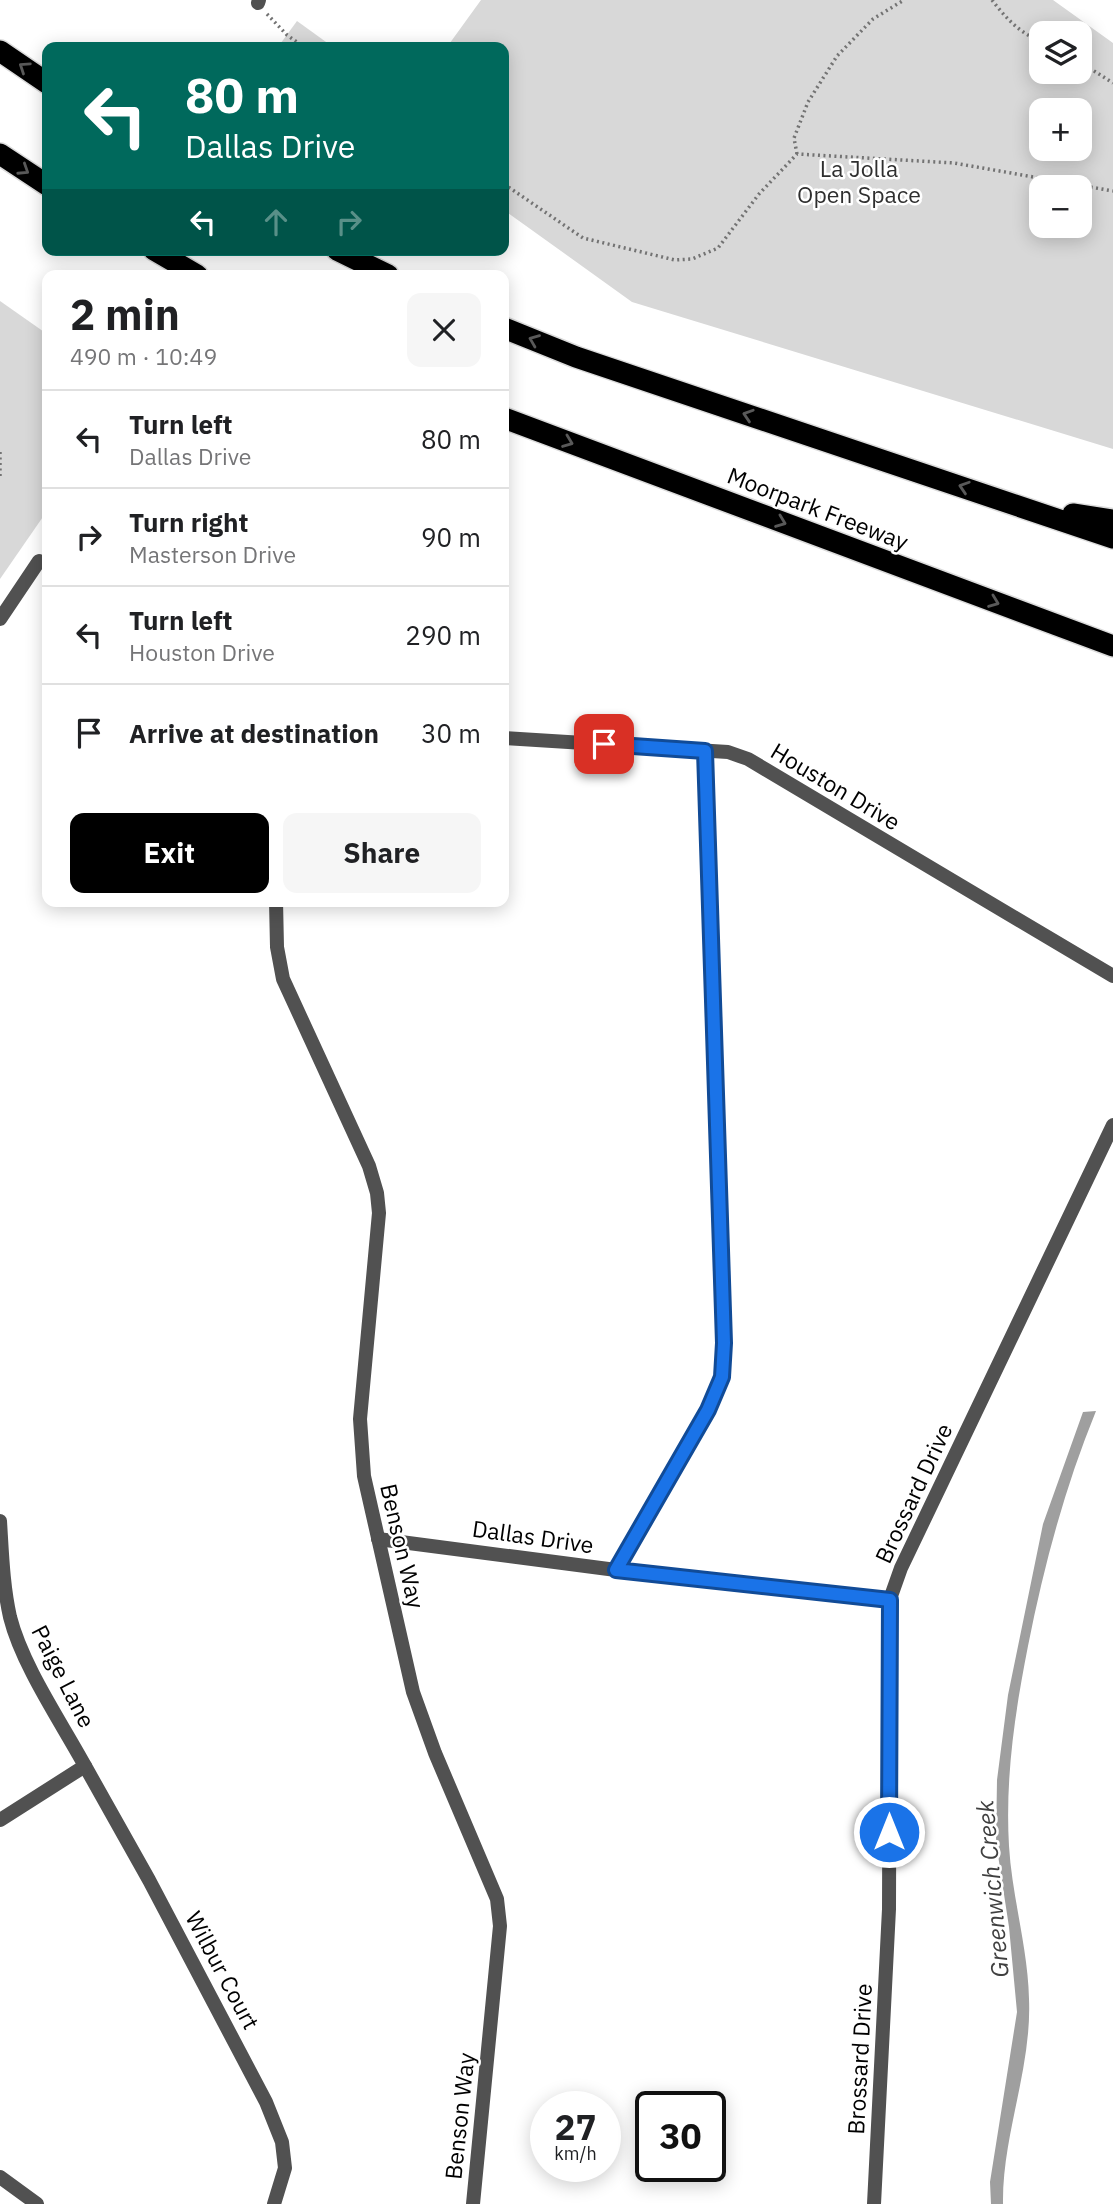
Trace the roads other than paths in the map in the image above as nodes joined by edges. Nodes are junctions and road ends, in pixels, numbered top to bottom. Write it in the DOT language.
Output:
graph roads {
  1 [pos="0,51"];
  2 [pos="42,80"];
  3 [pos="0,154"];
  4 [pos="42,182"];
  5 [pos="164,256"];
  6 [pos="349,256"];
  7 [pos="188,270"];
  8 [pos="378,270"];
  9 [pos="509,330"];
  10 [pos="509,420"];
  11 [pos="1029,509"];
  12 [pos="1113,520"];
  13 [pos="1113,538"];
  14 [pos="39,561"];
  15 [pos="0,619"];
  16 [pos="1113,646"];
  17 [pos="509,738"];
  18 [pos="705,751"];
  19 [pos="276,907"];
  20 [pos="1113,976"];
  21 [pos="1113,1125"];
  22 [pos="0,1521"];
  23 [pos="378,1539"];
  24 [pos="616,1570"];
  25 [pos="890,1600"];
  26 [pos="85,1766"];
  27 [pos="0,1820"];
  28 [pos="0,2177"];
  29 [pos="37,2204"];
  30 [pos="274,2204"];
  31 [pos="473,2204"];
  32 [pos="874,2204"];
  2 -- 1 [label="highway, one-way"];
  3 -- 4 [label="highway, one-way"];
  5 -- 7 [label="highway"];
  6 -- 8 [label="highway"];
  11 -- 9 [label="highway, one-way"];
  10 -- 16 [label="highway, Moorpark Freeway, one-way"];
  11 -- 12 [label="highway"];
  11 -- 13 [label="highway"];
  14 -- 15 [label="street"];
  17 -- 18 [label="street, Houston Drive"];
  18 -- 20 [label="street, Houston Drive"];
  18 -- 24 [label="street"];
  19 -- 23 [label="street, Benson Way"];
  21 -- 25 [label="street, Brossard Drive"];
  22 -- 26 [label="street, Paige Lane"];
  23 -- 24 [label="street, Dallas Drive"];
  23 -- 31 [label="street, Benson Way"];
  24 -- 25 [label="street, Dallas Drive"];
  25 -- 32 [label="street, Brossard Drive"];
  26 -- 27 [label="street"];
  26 -- 30 [label="street, Wilbur Court"];
  28 -- 29 [label="street"];
}
